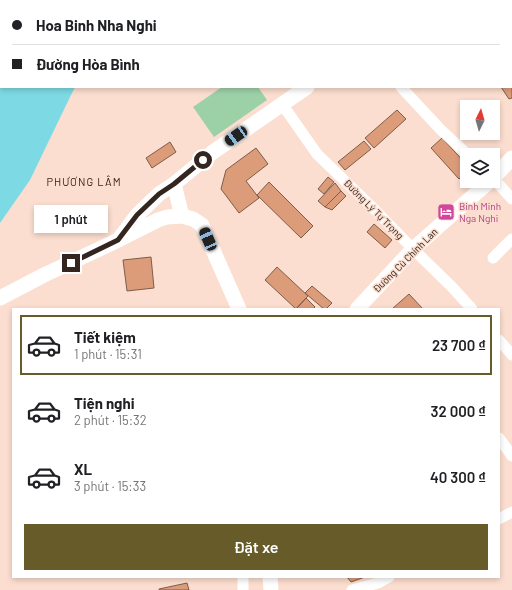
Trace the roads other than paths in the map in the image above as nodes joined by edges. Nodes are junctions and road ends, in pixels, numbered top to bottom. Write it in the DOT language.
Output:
graph roads {
  1 [pos="306,88"];
  2 [pos="402,88"];
  3 [pos="282,104"];
  4 [pos="460,148"];
  5 [pos="512,158"];
  6 [pos="500,171"];
  7 [pos="174,184"];
  8 [pos="500,186"];
  9 [pos="482,188"];
  10 [pos="512,199"];
  11 [pos="182,216"];
  12 [pos="512,239"];
  13 [pos="118,240"];
  14 [pos="413,249"];
  15 [pos="494,258"];
  16 [pos="0,298"];
  17 [pos="239,308"];
  18 [pos="358,308"];
  19 [pos="471,308"];
  20 [pos="503,343"];
  21 [pos="512,355"];
  22 [pos="500,439"];
  23 [pos="512,456"];
  24 [pos="512,512"];
  25 [pos="500,518"];
  26 [pos="243,578"];
  27 [pos="270,578"];
  28 [pos="387,578"];
  29 [pos="243,590"];
  30 [pos="271,590"];
  31 [pos="352,590"];
  1 -- 3 [label="main road"];
  2 -- 4 [label="street"];
  3 -- 7 [label="main road"];
  3 -- 14 [label="street, Đường Lý Tự Trọng"];
  5 -- 6 [label="main road"];
  7 -- 11 [label="main road"];
  7 -- 13 [label="main road"];
  8 -- 10 [label="street"];
  9 -- 14 [label="main road, Đường Cù Chính Lan"];
  11 -- 13 [label="main road"];
  11 -- 17 [label="main road"];
  12 -- 15 [label="street"];
  13 -- 16 [label="main road"];
  14 -- 18 [label="main road, Đường Cù Chính Lan"];
  14 -- 19 [label="street, Đường Lý Tự Trọng"];
  20 -- 21 [label="street"];
  22 -- 23 [label="street"];
  24 -- 25 [label="street"];
  26 -- 29 [label="street"];
  27 -- 30 [label="main road"];
  28 -- 31 [label="street"];
}
